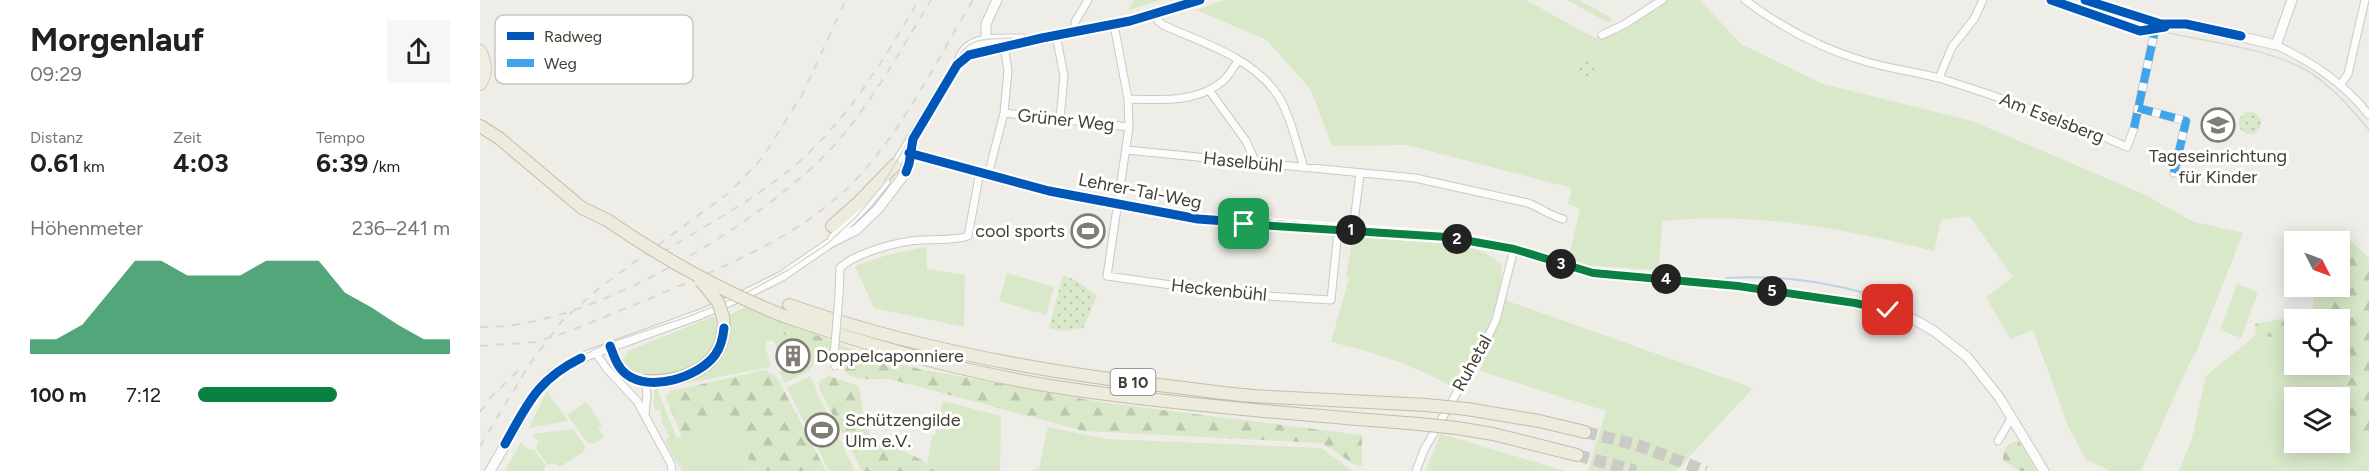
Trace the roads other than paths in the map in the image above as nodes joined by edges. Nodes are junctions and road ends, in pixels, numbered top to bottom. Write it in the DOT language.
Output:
graph roads {
  1 [pos="997,0"];
  2 [pos="1088,0"];
  3 [pos="1200,0"];
  4 [pos="1662,0"];
  5 [pos="1745,0"];
  6 [pos="1983,0"];
  7 [pos="2051,0"];
  8 [pos="2085,0"];
  9 [pos="2292,0"];
  10 [pos="2365,0"];
  11 [pos="1189,1"];
  12 [pos="1156,14"];
  13 [pos="1114,25"];
  14 [pos="2156,27"];
  15 [pos="1075,32"];
  16 [pos="1056,35"];
  17 [pos="1602,35"];
  18 [pos="1042,38"];
  19 [pos="986,45"];
  20 [pos="2276,45"];
  21 [pos="1004,47"];
  22 [pos="480,51"];
  23 [pos="1239,60"];
  24 [pos="1939,78"];
  25 [pos="480,84"];
  26 [pos="2341,84"];
  27 [pos="1209,90"];
  28 [pos="1128,99"];
  29 [pos="2138,108"];
  30 [pos="1004,113"];
  31 [pos="2369,115"];
  32 [pos="1060,119"];
  33 [pos="480,126"];
  34 [pos="1129,127"];
  35 [pos="1126,150"];
  36 [pos="907,152"];
  37 [pos="1256,163"];
  38 [pos="895,165"];
  39 [pos="1304,168"];
  40 [pos="1360,173"];
  41 [pos="2174,173"];
  42 [pos="984,174"];
  43 [pos="1118,205"];
  44 [pos="1563,219"];
  45 [pos="832,226"];
  46 [pos="1353,230"];
  47 [pos="1338,231"];
  48 [pos="823,248"];
  49 [pos="1514,249"];
  50 [pos="680,267"];
  51 [pos="1107,276"];
  52 [pos="786,310"];
  53 [pos="610,346"];
  54 [pos="595,352"];
  55 [pos="835,366"];
  56 [pos="645,381"];
  57 [pos="637,401"];
  58 [pos="645,415"];
  59 [pos="2012,417"];
  60 [pos="1585,432"];
  61 [pos="1998,441"];
  62 [pos="1577,455"];
  63 [pos="490,471"];
  64 [pos="672,471"];
  65 [pos="1416,471"];
  66 [pos="2044,471"];
  1 -- 19 [label="street"];
  2 -- 15 [label="street"];
  3 -- 11 [label="street"];
  4 -- 17 [label="street"];
  5 -- 24 [label="street, Am Eselsberg"];
  6 -- 24 [label="street"];
  7 -- 14 [label="street"];
  8 -- 14 [label="street"];
  9 -- 20 [label="street"];
  10 -- 26 [label="street"];
  11 -- 12 [label="street"];
  12 -- 13 [label="street"];
  12 -- 23 [label="street"];
  13 -- 15 [label="street"];
  13 -- 28 [label="street"];
  14 -- 20 [label="street"];
  14 -- 29 [label="street, Am Eselsberg"];
  15 -- 16 [label="street"];
  16 -- 18 [label="street"];
  16 -- 32 [label="street"];
  18 -- 19 [label="street"];
  18 -- 21 [label="street"];
  19 -- 21 [label="street"];
  19 -- 36 [label="street"];
  20 -- 26 [label="street"];
  21 -- 30 [label="street"];
  22 -- 25 [label="main road"];
  23 -- 27 [label="street"];
  23 -- 39 [label="street"];
  24 -- 29 [label="street, Am Eselsberg"];
  26 -- 31 [label="street"];
  27 -- 28 [label="street"];
  27 -- 37 [label="street"];
  28 -- 34 [label="street"];
  29 -- 41 [label="street"];
  30 -- 32 [label="street, Grüner Weg"];
  30 -- 42 [label="street"];
  32 -- 34 [label="street, Grüner Weg"];
  33 -- 50 [label="highway, B 10, bridge"];
  34 -- 35 [label="street"];
  35 -- 37 [label="street, Haselbühl"];
  35 -- 43 [label="street"];
  36 -- 38 [label="street"];
  36 -- 42 [label="street, Lehrer-Tal-Weg"];
  36 -- 48 [label="street"];
  37 -- 39 [label="street, Haselbühl"];
  38 -- 45 [label="highway"];
  38 -- 48 [label="street"];
  39 -- 40 [label="street, Haselbühl"];
  40 -- 44 [label="street, Haselbühl"];
  40 -- 46 [label="street"];
  42 -- 43 [label="street, Lehrer-Tal-Weg"];
  42 -- 55 [label="street, bridge"];
  43 -- 47 [label="street, Lehrer-Tal-Weg"];
  43 -- 51 [label="street, Lehrer-Tal-Weg"];
  46 -- 47 [label="street, Lehrer-Tal-Weg"];
  46 -- 49 [label="street, Lehrer-Tal-Weg"];
  47 -- 51 [label="street, Heckenbühl"];
  48 -- 53 [label="street"];
  49 -- 59 [label="street, Lehrer-Tal-Weg"];
  49 -- 65 [label="street, Ruhetal"];
  50 -- 52 [label="highway, B 10, bridge"];
  50 -- 56 [label="highway, bridge"];
  52 -- 60 [label="highway, B 10, bridge"];
  52 -- 62 [label="highway, B 10, bridge"];
  53 -- 54 [label="street"];
  53 -- 56 [label="street"];
  54 -- 57 [label="street"];
  54 -- 63 [label="street"];
  56 -- 57 [label="street"];
  56 -- 58 [label="street"];
  57 -- 58 [label="street"];
  58 -- 64 [label="street"];
  59 -- 61 [label="street"];
  59 -- 66 [label="street, Lehrer-Tal-Weg"];
}
